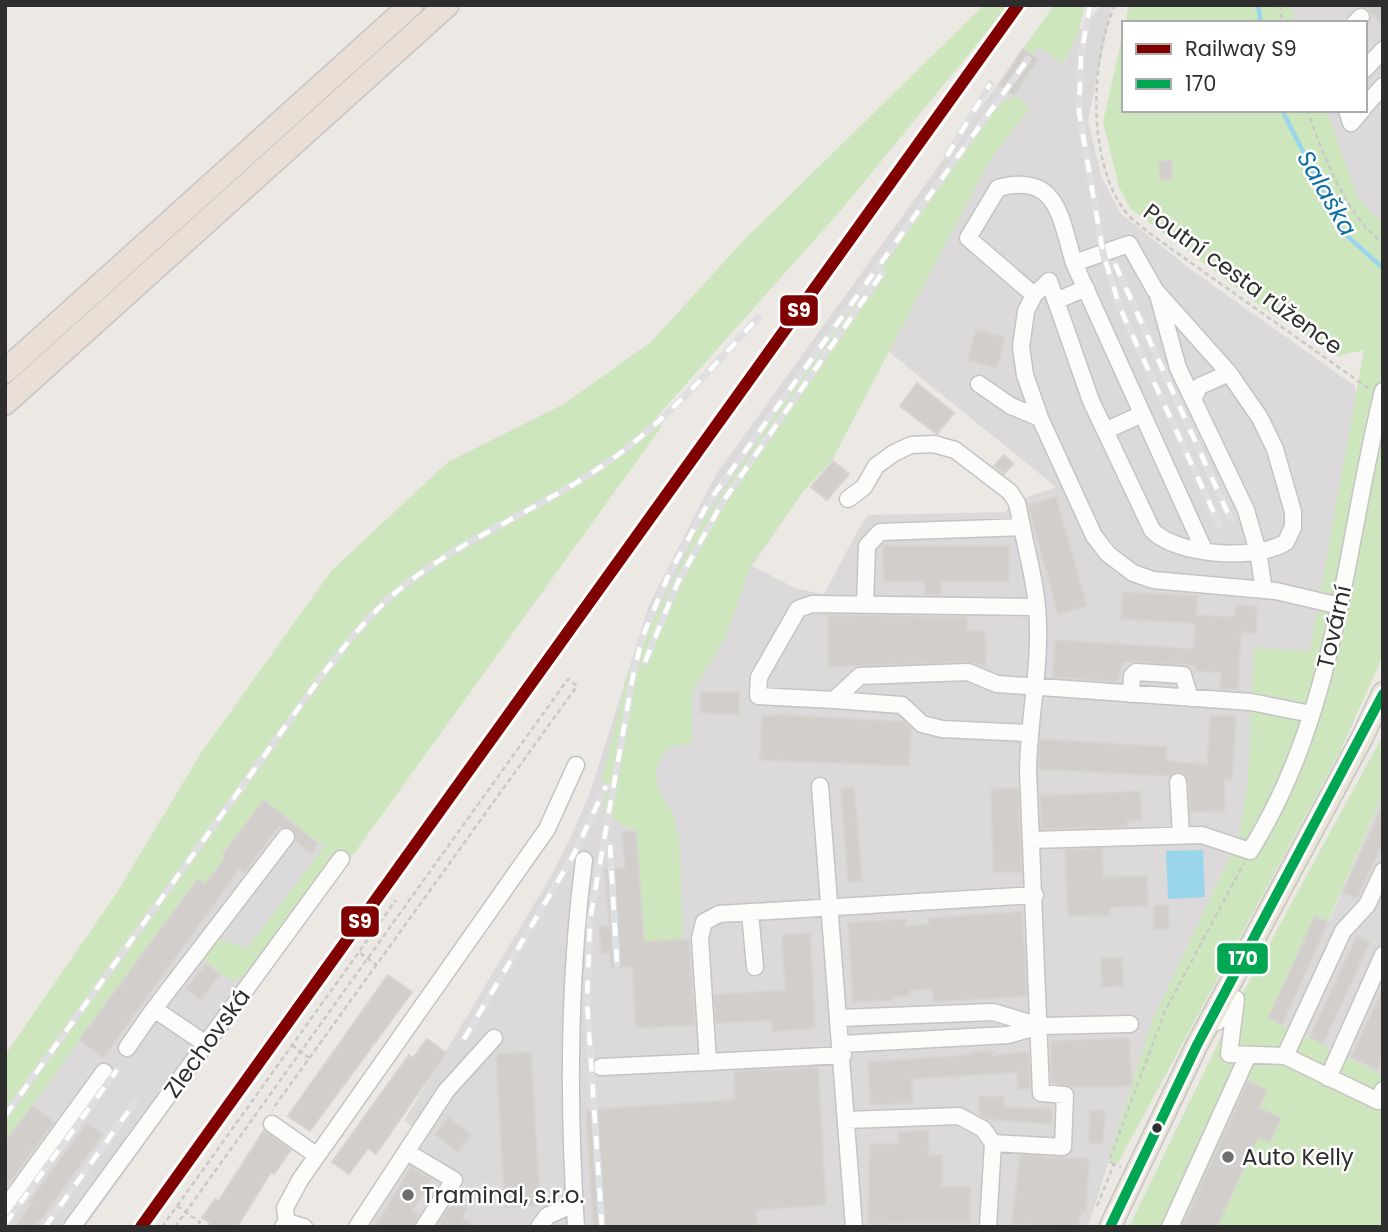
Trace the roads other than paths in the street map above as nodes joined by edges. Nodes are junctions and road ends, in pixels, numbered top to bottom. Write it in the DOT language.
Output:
graph roads {
  1 [pos="411,5"];
  2 [pos="447,5"];
  3 [pos="1383,50"];
  4 [pos="1367,67"];
  5 [pos="1383,86"];
  6 [pos="1367,105"];
  7 [pos="1348,112"];
  8 [pos="1361,112"];
  9 [pos="1074,263"];
  10 [pos="1086,288"];
  11 [pos="1157,292"];
  12 [pos="1034,295"];
  13 [pos="1056,301"];
  14 [pos="5,371"];
  15 [pos="1229,373"];
  16 [pos="979,383"];
  17 [pos="1382,394"];
  18 [pos="1193,399"];
  19 [pos="5,403"];
  20 [pos="1142,414"];
  21 [pos="1040,418"];
  22 [pos="1105,431"];
  23 [pos="848,499"];
  24 [pos="1022,527"];
  25 [pos="1205,550"];
  26 [pos="1258,552"];
  27 [pos="1264,590"];
  28 [pos="865,605"];
  29 [pos="1340,606"];
  30 [pos="1038,607"];
  31 [pos="1036,689"];
  32 [pos="1383,693"];
  33 [pos="1131,694"];
  34 [pos="1191,698"];
  35 [pos="834,700"];
  36 [pos="1311,714"];
  37 [pos="1028,733"];
  38 [pos="576,765"];
  39 [pos="1178,782"];
  40 [pos="820,786"];
  41 [pos="1181,835"];
  42 [pos="286,837"];
  43 [pos="1032,840"];
  44 [pos="341,859"];
  45 [pos="584,860"];
  46 [pos="1383,871"];
  47 [pos="1035,894"];
  48 [pos="831,906"];
  49 [pos="750,912"];
  50 [pos="1383,955"];
  51 [pos="755,967"];
  52 [pos="154,1009"];
  53 [pos="839,1018"];
  54 [pos="1130,1024"];
  55 [pos="1040,1026"];
  56 [pos="494,1038"];
  57 [pos="206,1044"];
  58 [pos="1197,1045"];
  59 [pos="127,1048"];
  60 [pos="842,1049"];
  61 [pos="1248,1055"];
  62 [pos="1285,1056"];
  63 [pos="708,1062"];
  64 [pos="600,1067"];
  65 [pos="104,1072"];
  66 [pos="1328,1077"];
  67 [pos="1383,1090"];
  68 [pos="846,1121"];
  69 [pos="272,1124"];
  70 [pos="993,1143"];
  71 [pos="407,1152"];
  72 [pos="316,1155"];
  73 [pos="574,1205"];
  74 [pos="5,1209"];
  75 [pos="285,1226"];
  76 [pos="72,1227"];
  77 [pos="304,1227"];
  78 [pos="357,1227"];
  79 [pos="424,1227"];
  80 [pos="539,1227"];
  81 [pos="576,1227"];
  82 [pos="854,1227"];
  83 [pos="988,1227"];
  84 [pos="1110,1227"];
  85 [pos="1170,1227"];
  1 -- 14 [label="highway"];
  2 -- 19 [label="highway"];
  3 -- 4 [label="street"];
  5 -- 6 [label="street"];
  7 -- 8 [label="street"];
  9 -- 10 [label="street"];
  9 -- 11 [label="street"];
  9 -- 12 [label="street"];
  10 -- 13 [label="street"];
  10 -- 20 [label="street"];
  11 -- 15 [label="street"];
  11 -- 18 [label="street"];
  12 -- 13 [label="street"];
  12 -- 21 [label="street"];
  13 -- 22 [label="street"];
  15 -- 18 [label="street"];
  15 -- 26 [label="street"];
  16 -- 21 [label="street"];
  17 -- 29 [label="street, Tovární"];
  18 -- 26 [label="street"];
  20 -- 22 [label="street"];
  20 -- 25 [label="street"];
  21 -- 27 [label="street"];
  22 -- 25 [label="street"];
  23 -- 24 [label="street"];
  24 -- 28 [label="street"];
  24 -- 30 [label="street"];
  25 -- 26 [label="street"];
  26 -- 27 [label="street"];
  27 -- 29 [label="street"];
  28 -- 30 [label="street"];
  28 -- 35 [label="street"];
  29 -- 36 [label="street, Tovární"];
  30 -- 31 [label="street"];
  31 -- 33 [label="street"];
  31 -- 35 [label="street"];
  31 -- 37 [label="street"];
  32 -- 58 [label="main road"];
  33 -- 34 [label="street"];
  33 -- 34 [label="street"];
  34 -- 36 [label="street"];
  35 -- 37 [label="street"];
  36 -- 41 [label="street, Tovární"];
  37 -- 43 [label="street"];
  38 -- 72 [label="street"];
  39 -- 41 [label="street"];
  40 -- 48 [label="street"];
  41 -- 43 [label="street"];
  42 -- 52 [label="street"];
  43 -- 47 [label="street"];
  44 -- 57 [label="street, Zlechovská"];
  45 -- 73 [label="street"];
  46 -- 62 [label="street"];
  47 -- 48 [label="street"];
  47 -- 55 [label="street"];
  48 -- 49 [label="street"];
  48 -- 53 [label="street"];
  49 -- 51 [label="street"];
  49 -- 63 [label="street"];
  50 -- 66 [label="street"];
  52 -- 57 [label="street"];
  52 -- 59 [label="street"];
  53 -- 55 [label="street"];
  53 -- 60 [label="street"];
  54 -- 55 [label="street"];
  55 -- 60 [label="street"];
  55 -- 70 [label="street"];
  56 -- 71 [label="street"];
  57 -- 76 [label="street, Zlechovská"];
  58 -- 61 [label="street"];
  58 -- 84 [label="main road"];
  60 -- 63 [label="street"];
  60 -- 68 [label="street"];
  61 -- 62 [label="street"];
  61 -- 85 [label="street"];
  62 -- 66 [label="street"];
  63 -- 64 [label="street"];
  65 -- 74 [label="street"];
  66 -- 67 [label="street"];
  68 -- 70 [label="street"];
  68 -- 82 [label="street"];
  69 -- 72 [label="street"];
  70 -- 83 [label="street"];
  71 -- 78 [label="street"];
  71 -- 79 [label="street"];
  72 -- 75 [label="street"];
  73 -- 80 [label="street"];
  73 -- 81 [label="street"];
  75 -- 77 [label="street"];
}
